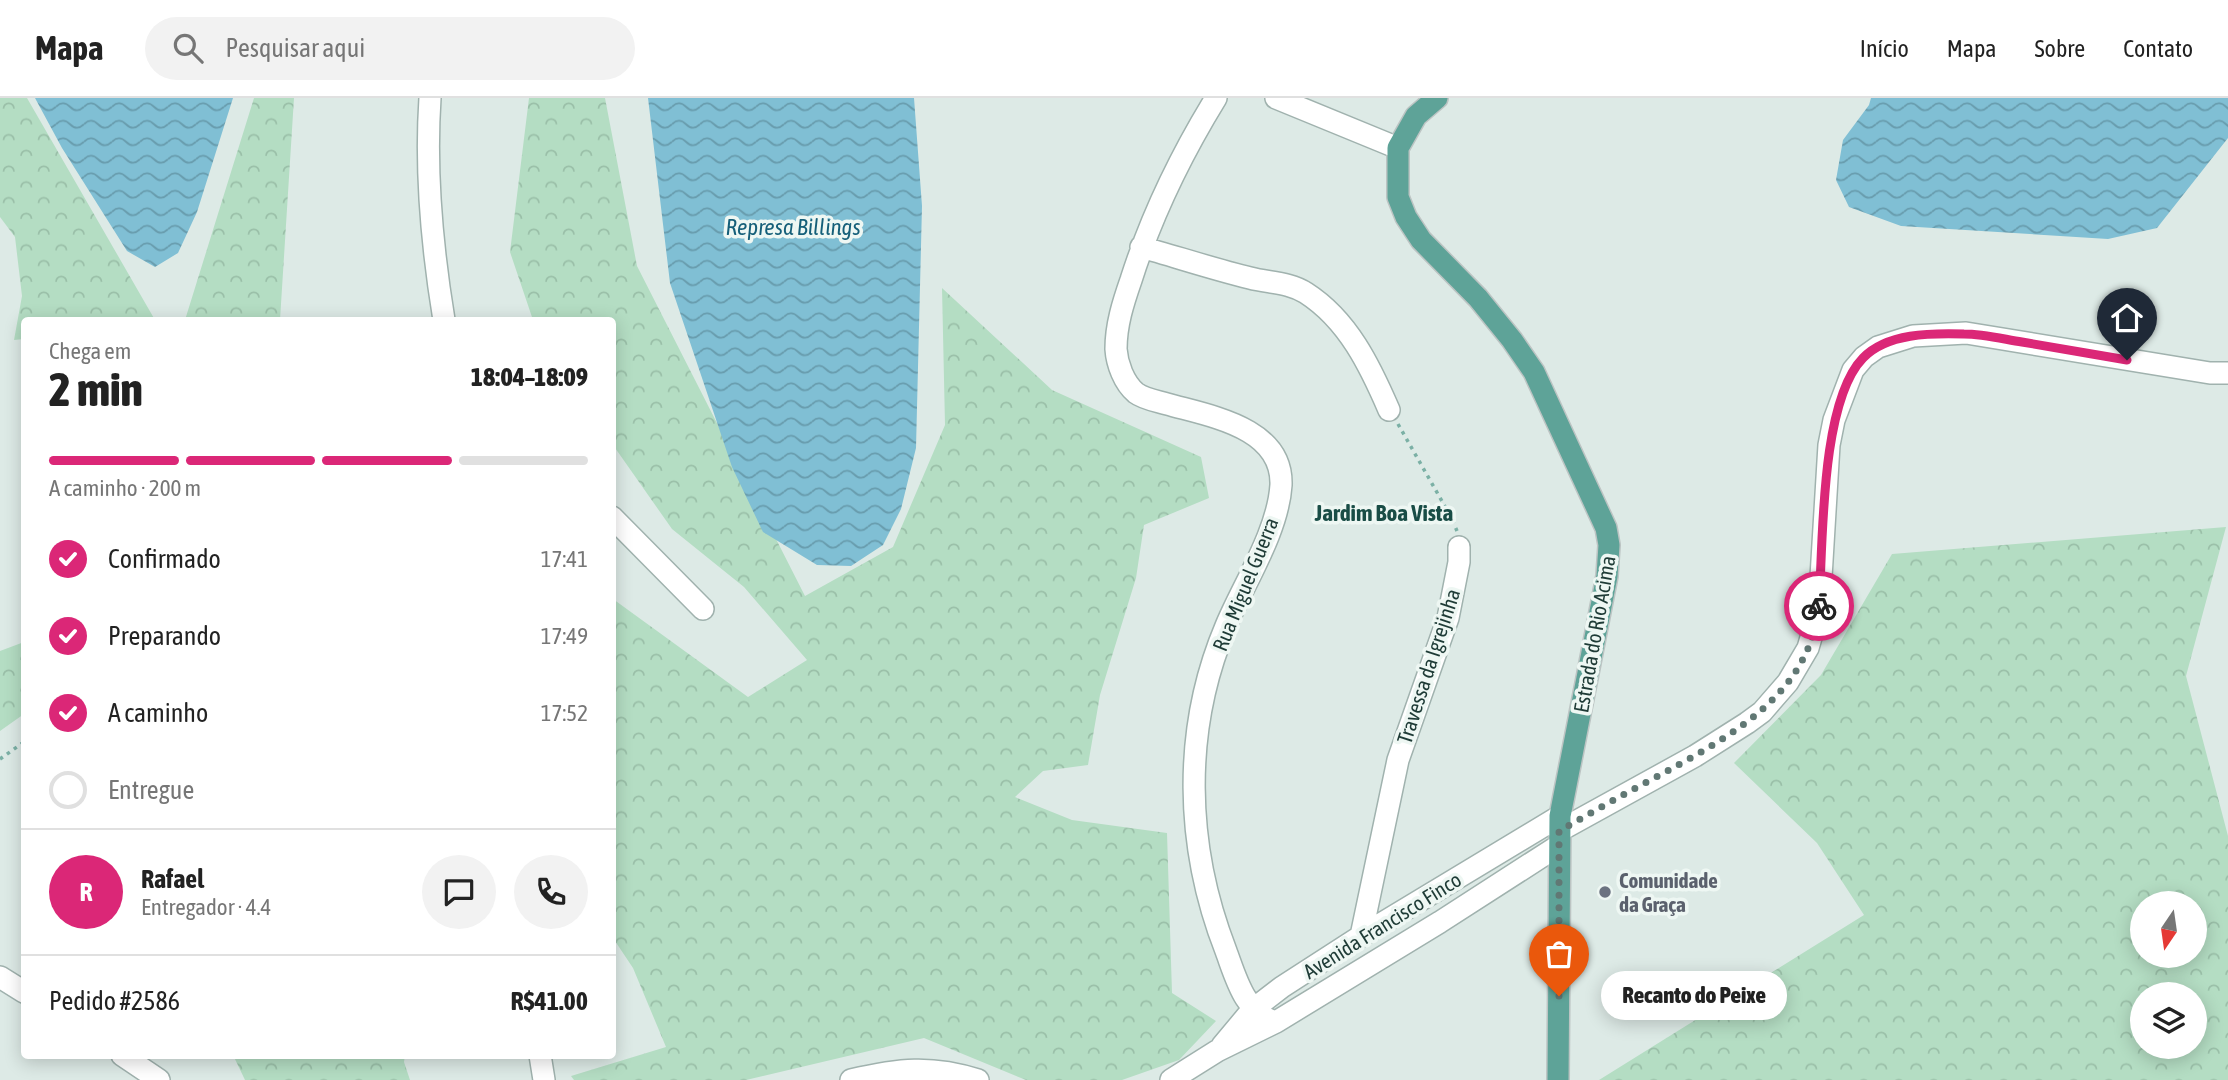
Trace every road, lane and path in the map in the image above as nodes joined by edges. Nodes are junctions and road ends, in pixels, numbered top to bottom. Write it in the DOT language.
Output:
graph roads {
  1 [pos="430,98"];
  2 [pos="1216,98"];
  3 [pos="1276,98"];
  4 [pos="1437,98"];
  5 [pos="1398,148"];
  6 [pos="1141,247"];
  7 [pos="444,317"];
  8 [pos="2228,373"];
  9 [pos="1389,410"];
  10 [pos="616,521"];
  11 [pos="1459,547"];
  12 [pos="703,609"];
  13 [pos="21,744"];
  14 [pos="0,758"];
  15 [pos="1559,831"];
  16 [pos="1361,936"];
  17 [pos="0,977"];
  18 [pos="21,990"];
  19 [pos="1252,1010"];
  20 [pos="1276,1023"];
  21 [pos="1217,1051"];
  22 [pos="128,1059"];
  23 [pos="541,1059"];
  24 [pos="159,1080"];
  25 [pos="544,1080"];
  26 [pos="851,1080"];
  27 [pos="978,1080"];
  28 [pos="1171,1080"];
  29 [pos="1558,1080"];
  1 -- 7 [label="street"];
  2 -- 6 [label="street, Rua Miguel Guerra"];
  3 -- 5 [label="street"];
  4 -- 5 [label="main road, Estrada do Rio Acima"];
  5 -- 15 [label="main road, Estrada do Rio Acima"];
  6 -- 9 [label="street"];
  6 -- 19 [label="street, Rua Miguel Guerra"];
  8 -- 15 [label="street, Avenida Francisco Finco"];
  9 -- 11 [label="path"];
  10 -- 12 [label="street"];
  11 -- 16 [label="street, Travessa da Igrejinha"];
  13 -- 14 [label="path"];
  15 -- 16 [label="street, Avenida Francisco Finco"];
  15 -- 20 [label="street, Avenida Francisco Finco"];
  15 -- 29 [label="main road, Estrada do Rio Acima"];
  16 -- 19 [label="street, Avenida Francisco Finco"];
  17 -- 18 [label="street"];
  19 -- 20 [label="street"];
  19 -- 21 [label="street, Avenida Francisco Finco"];
  20 -- 21 [label="street, Avenida Francisco Finco"];
  21 -- 28 [label="street, Avenida Francisco Finco"];
  22 -- 24 [label="street"];
  23 -- 25 [label="street"];
  26 -- 27 [label="street"];
}
